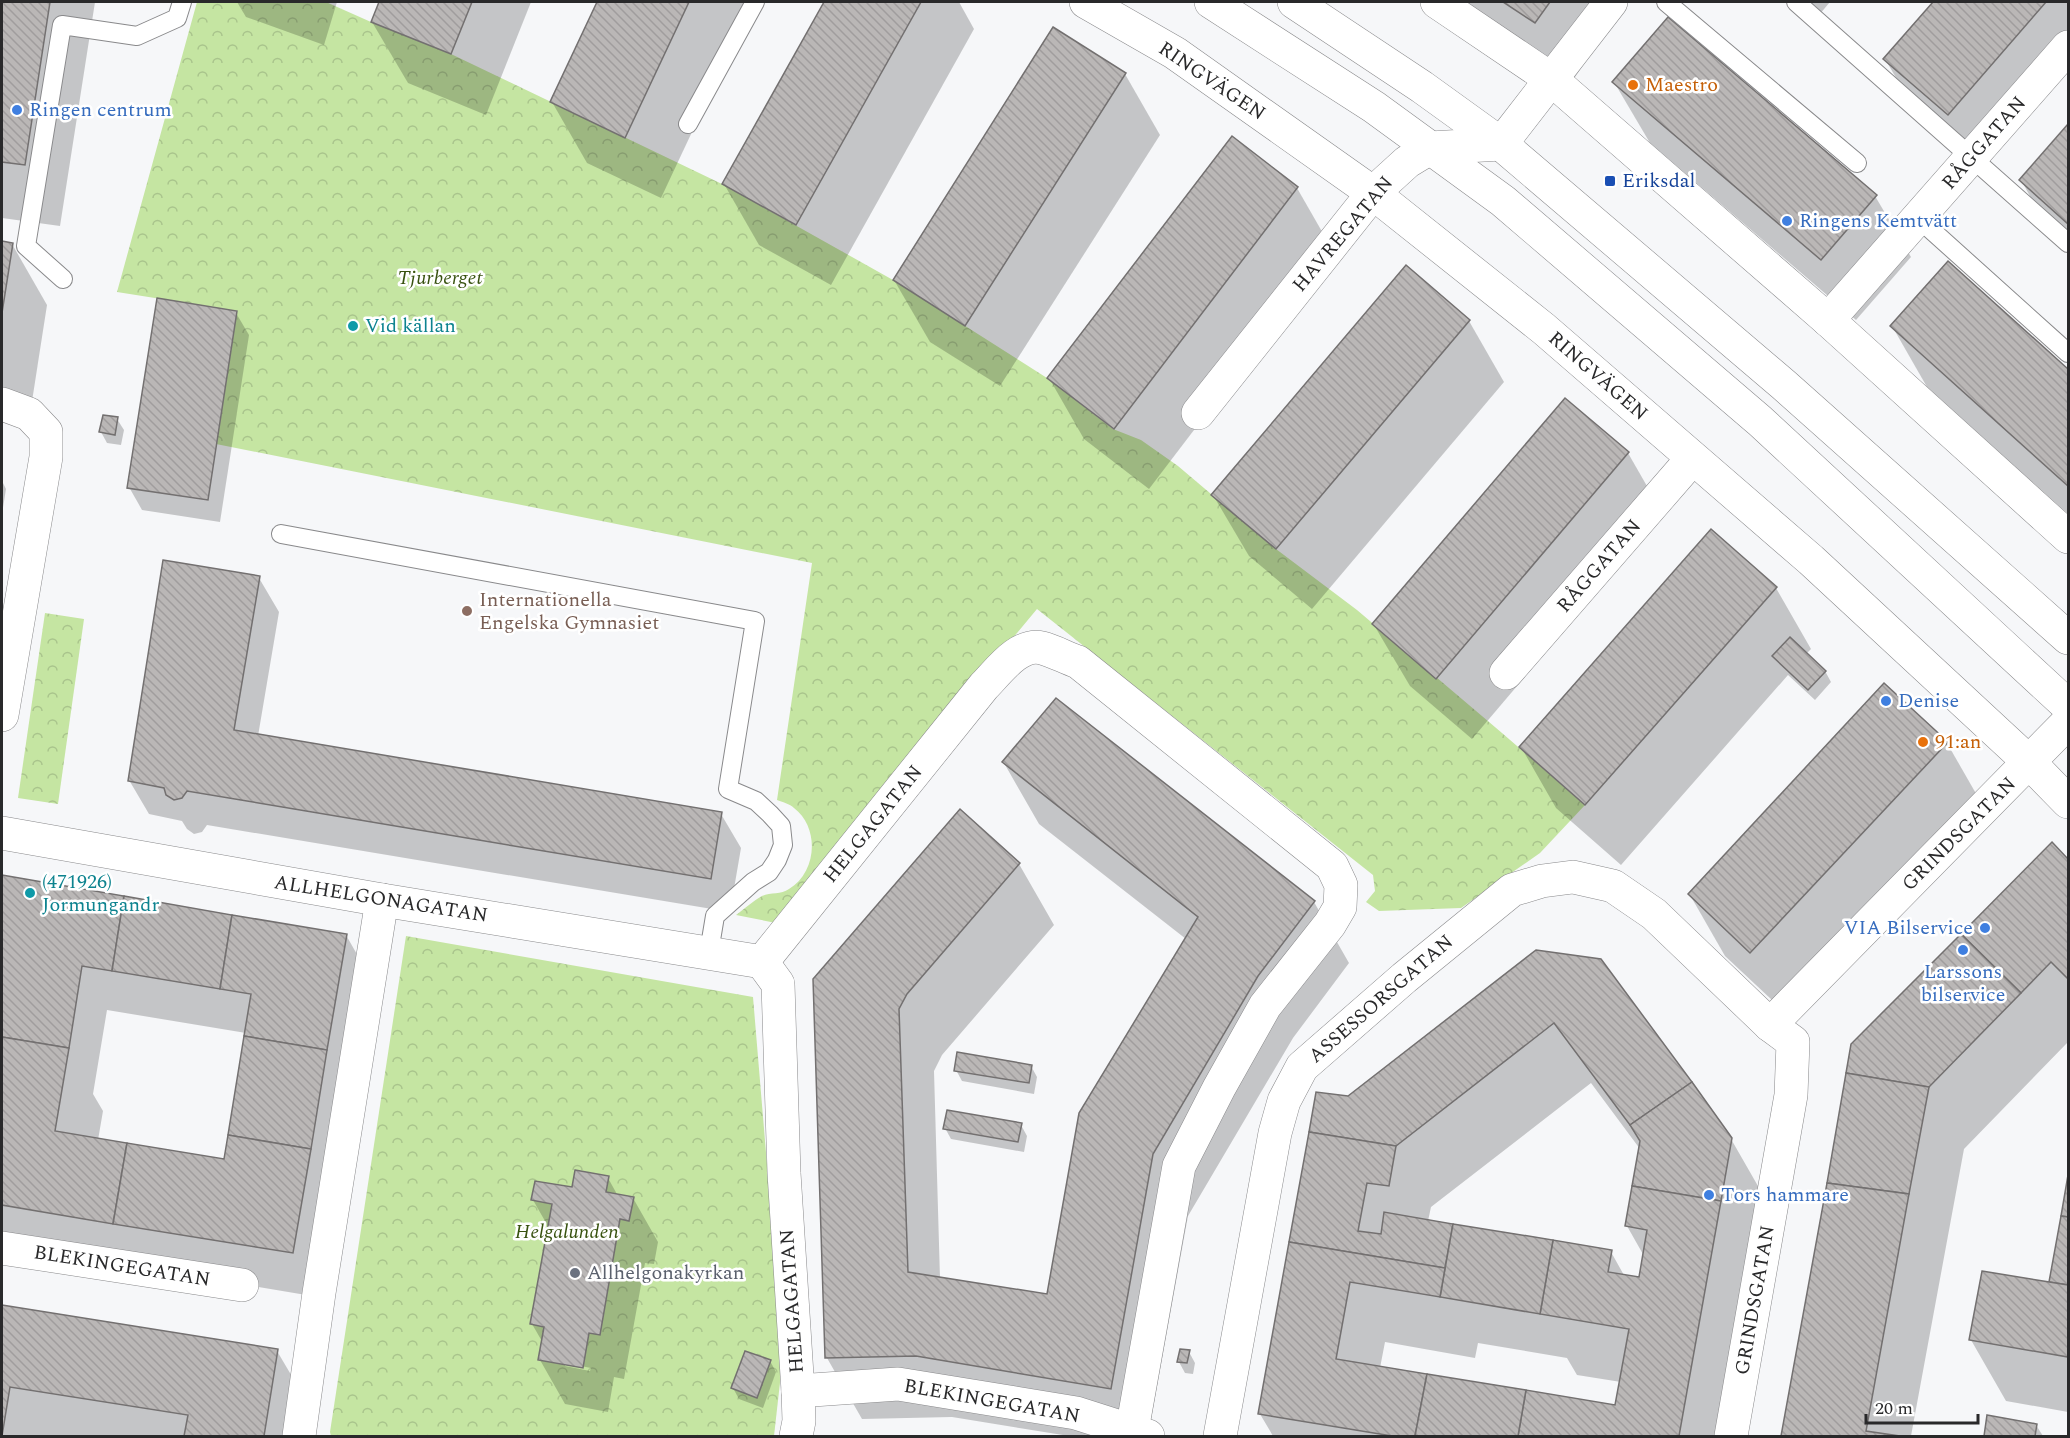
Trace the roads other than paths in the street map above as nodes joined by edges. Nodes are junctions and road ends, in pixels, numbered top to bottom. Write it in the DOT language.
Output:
graph roads {
  1 [pos="182,2"];
  2 [pos="755,2"];
  3 [pos="1086,2"];
  4 [pos="1211,2"];
  5 [pos="1294,2"];
  6 [pos="1437,2"];
  7 [pos="1611,2"];
  8 [pos="1665,2"];
  9 [pos="1796,2"];
  10 [pos="2068,47"];
  11 [pos="1551,79"];
  12 [pos="688,124"];
  13 [pos="1501,144"];
  14 [pos="1430,148"];
  15 [pos="1972,156"];
  16 [pos="1857,163"];
  17 [pos="1373,193"];
  18 [pos="1918,218"];
  19 [pos="2068,243"];
  20 [pos="63,279"];
  21 [pos="1828,320"];
  22 [pos="2068,352"];
  23 [pos="15,409"];
  24 [pos="1198,413"];
  25 [pos="1692,459"];
  26 [pos="281,534"];
  27 [pos="2068,537"];
  28 [pos="2068,638"];
  29 [pos="1506,673"];
  30 [pos="2068,706"];
  31 [pos="2,715"];
  32 [pos="2068,722"];
  33 [pos="2029,762"];
  34 [pos="2068,802"];
  35 [pos="2,833"];
  36 [pos="382,900"];
  37 [pos="709,952"];
  38 [pos="762,962"];
  39 [pos="1770,1025"];
  40 [pos="2,1248"];
  41 [pos="242,1285"];
  42 [pos="798,1391"];
  43 [pos="1137,1435"];
  44 [pos="299,1437"];
  45 [pos="796,1437"];
  46 [pos="1220,1437"];
  47 [pos="1731,1437"];
  1 -- 20 [label="lane"];
  2 -- 12 [label="lane"];
  3 -- 17 [label="street, RINGVÄGEN"];
  4 -- 14 [label="street"];
  5 -- 13 [label="street"];
  6 -- 11 [label="street"];
  7 -- 11 [label="street"];
  8 -- 16 [label="lane"];
  9 -- 15 [label="lane"];
  10 -- 15 [label="street, RÅGGATAN"];
  11 -- 13 [label="street"];
  11 -- 21 [label="street"];
  13 -- 14 [label="street, HAVREGATAN"];
  13 -- 28 [label="street"];
  14 -- 17 [label="street, HAVREGATAN"];
  14 -- 30 [label="street"];
  15 -- 18 [label="street, RÅGGATAN"];
  15 -- 19 [label="lane"];
  17 -- 24 [label="street, HAVREGATAN"];
  17 -- 25 [label="street, RINGVÄGEN"];
  18 -- 21 [label="street, RÅGGATAN"];
  18 -- 22 [label="lane"];
  21 -- 27 [label="street"];
  23 -- 31 [label="street"];
  25 -- 29 [label="street, RÅGGATAN"];
  25 -- 33 [label="street, RINGVÄGEN"];
  26 -- 37 [label="lane"];
  32 -- 33 [label="street, GRINDSGATAN"];
  33 -- 34 [label="street, RINGVÄGEN"];
  33 -- 39 [label="street, GRINDSGATAN"];
  35 -- 36 [label="street, ALLHELGONAGATAN"];
  36 -- 37 [label="street, ALLHELGONAGATAN"];
  36 -- 44 [label="street"];
  37 -- 38 [label="street, ALLHELGONAGATAN"];
  38 -- 42 [label="street, HELGAGATAN"];
  38 -- 43 [label="street, HELGAGATAN"];
  39 -- 46 [label="street, ASSESSORSGATAN"];
  39 -- 47 [label="street, GRINDSGATAN"];
  40 -- 41 [label="street, BLEKINGEGATAN"];
  42 -- 43 [label="street, BLEKINGEGATAN"];
  42 -- 45 [label="street, HELGAGATAN"];
}
